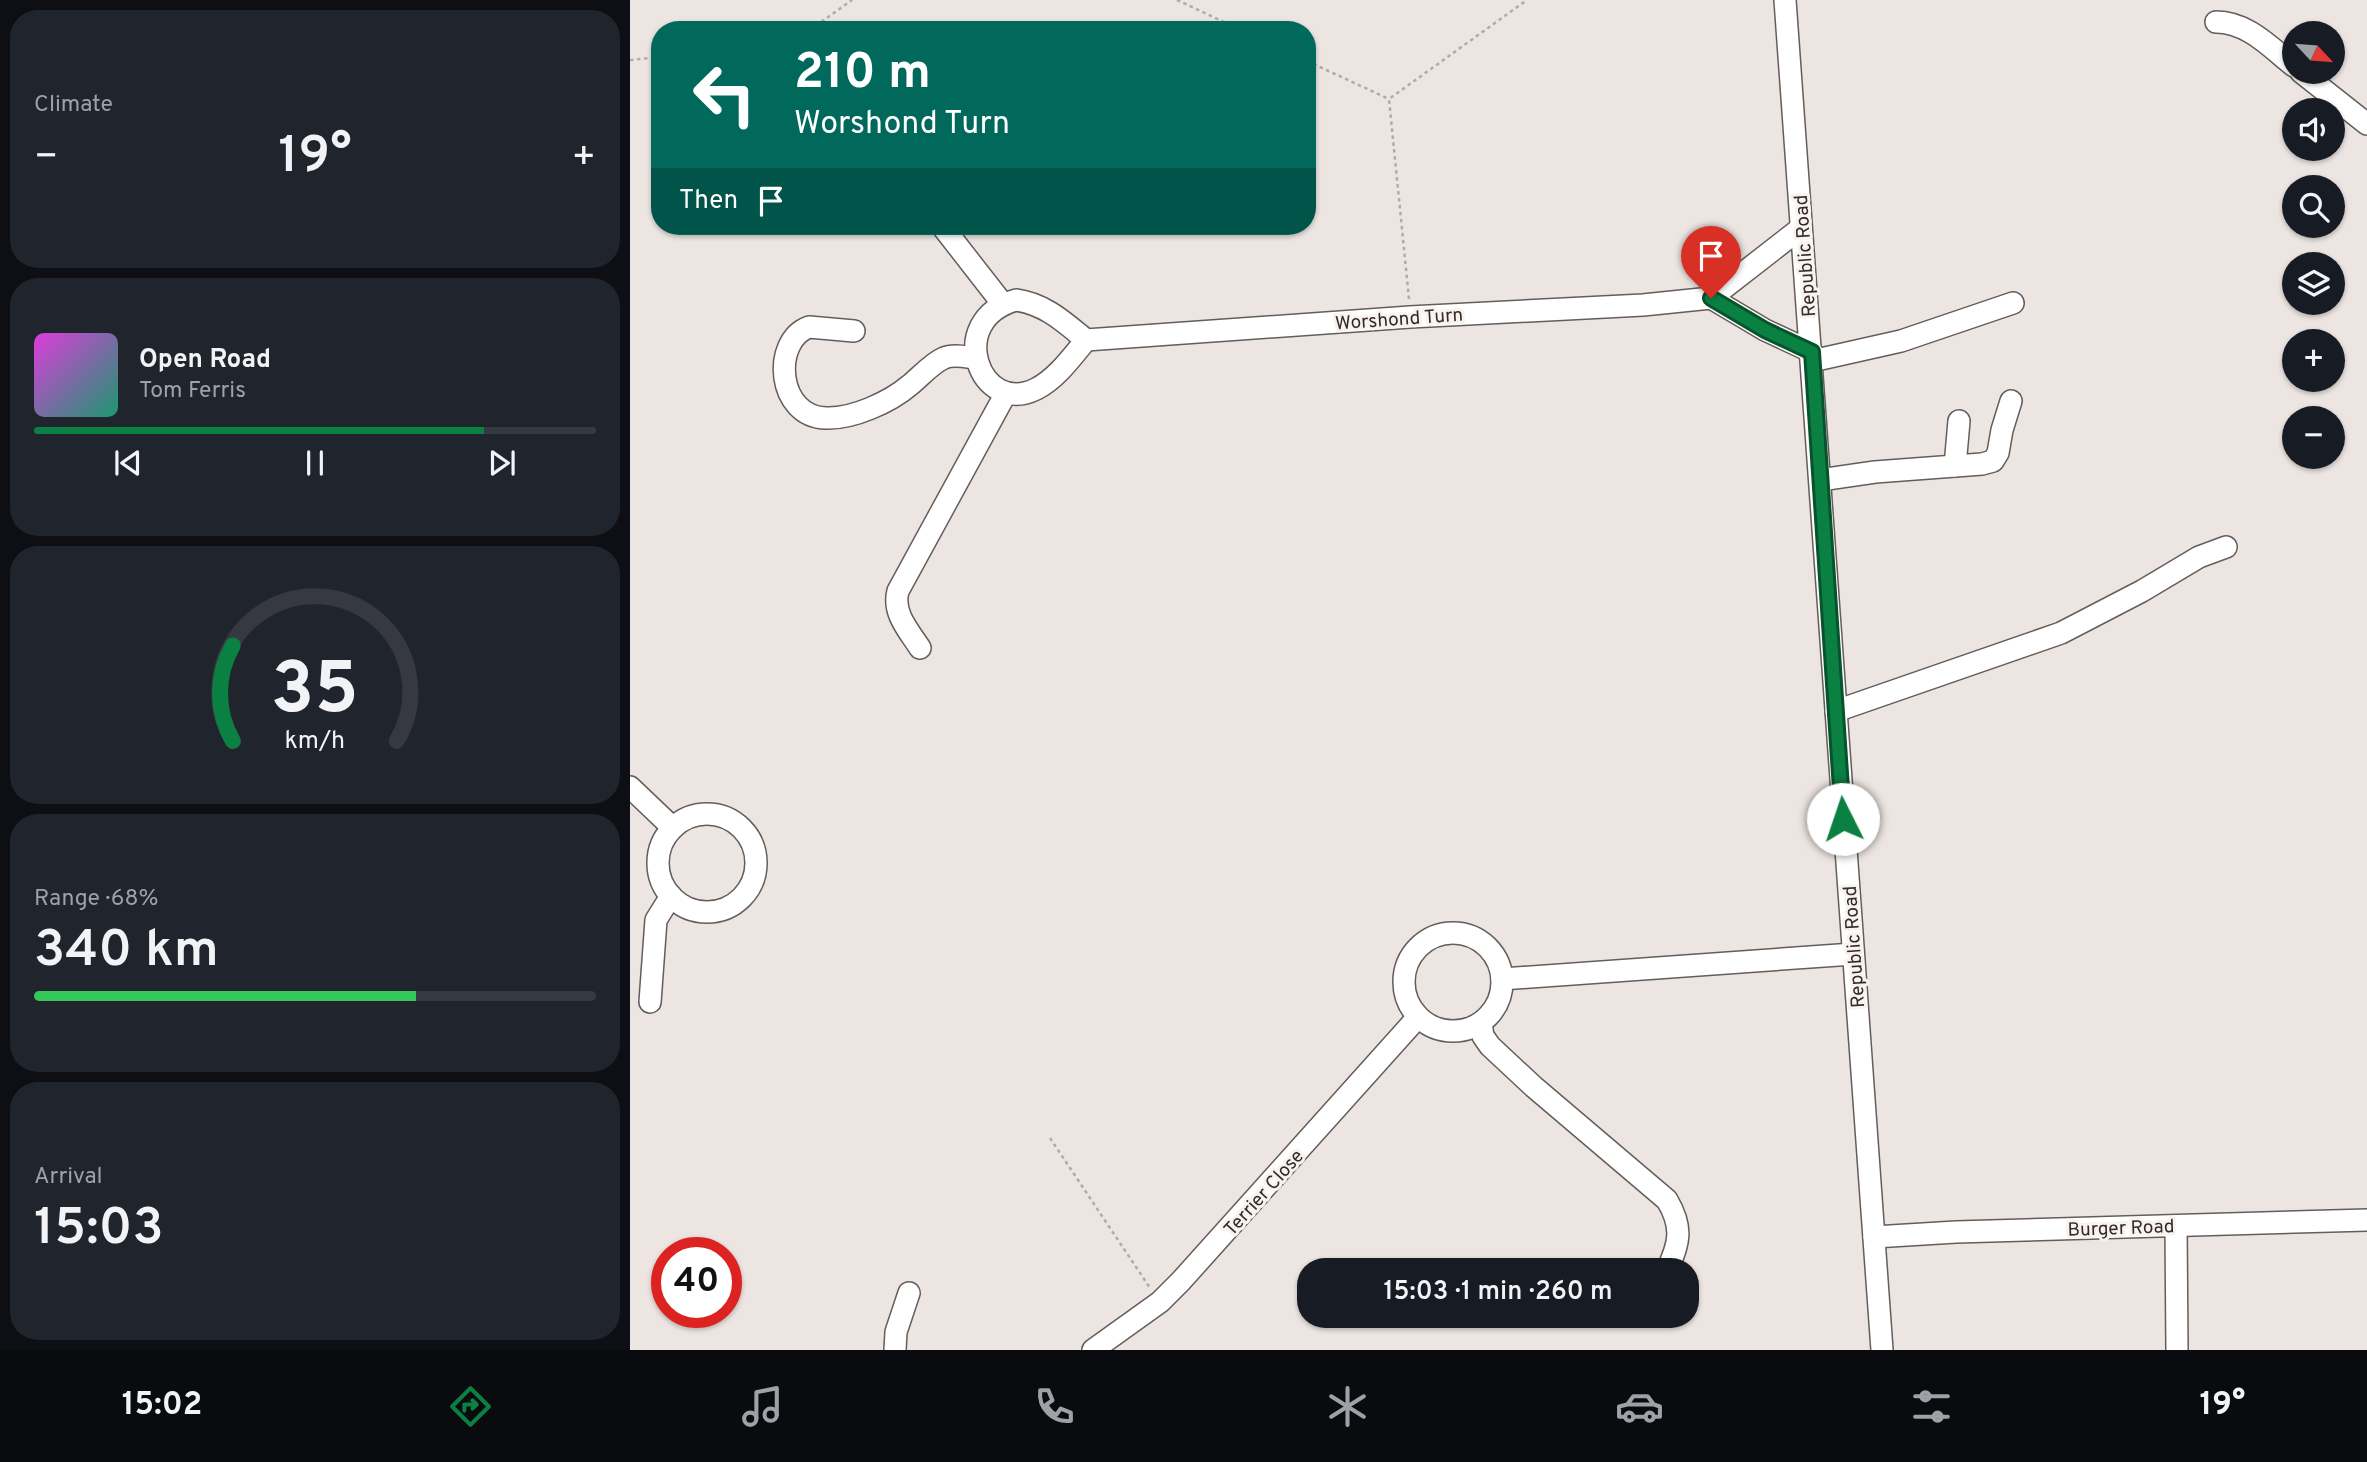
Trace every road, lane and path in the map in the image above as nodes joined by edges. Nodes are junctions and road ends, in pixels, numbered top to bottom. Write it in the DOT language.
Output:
graph roads {
  1 [pos="852,0"];
  2 [pos="1177,0"];
  3 [pos="1527,0"];
  4 [pos="1785,0"];
  5 [pos="823,21"];
  6 [pos="1222,21"];
  7 [pos="2216,22"];
  8 [pos="2282,57"];
  9 [pos="651,58"];
  10 [pos="630,60"];
  11 [pos="1316,65"];
  12 [pos="2316,84"];
  13 [pos="1389,99"];
  14 [pos="2367,124"];
  15 [pos="1801,228"];
  16 [pos="949,235"];
  17 [pos="1711,298"];
  18 [pos="1002,303"];
  19 [pos="2013,303"];
  20 [pos="1410,317"];
  21 [pos="854,331"];
  22 [pos="1086,340"];
  23 [pos="1812,356"];
  24 [pos="976,358"];
  25 [pos="1006,393"];
  26 [pos="2011,401"];
  27 [pos="1959,421"];
  28 [pos="1955,466"];
  29 [pos="1820,480"];
  30 [pos="2226,547"];
  31 [pos="920,648"];
  32 [pos="1836,711"];
  33 [pos="630,787"];
  34 [pos="673,828"];
  35 [pos="671,896"];
  36 [pos="1853,954"];
  37 [pos="1502,979"];
  38 [pos="650,1002"];
  39 [pos="1418,1017"];
  40 [pos="1481,1023"];
  41 [pos="1050,1139"];
  42 [pos="2367,1220"];
  43 [pos="2176,1226"];
  44 [pos="1874,1237"];
  45 [pos="1671,1258"];
  46 [pos="909,1293"];
  47 [pos="1160,1302"];
  48 [pos="895,1350"];
  49 [pos="1093,1350"];
  50 [pos="1882,1350"];
  51 [pos="2177,1350"];
  1 -- 5 [label="path"];
  2 -- 6 [label="path"];
  3 -- 13 [label="path"];
  4 -- 15 [label="street, Republic Road"];
  7 -- 8 [label="street"];
  9 -- 10 [label="path"];
  11 -- 13 [label="path"];
  12 -- 14 [label="street"];
  13 -- 20 [label="path"];
  15 -- 17 [label="street"];
  15 -- 23 [label="street, Republic Road"];
  16 -- 18 [label="street"];
  17 -- 20 [label="street, Worshond Turn"];
  17 -- 23 [label="street"];
  18 -- 22 [label="street"];
  18 -- 24 [label="street"];
  19 -- 23 [label="street"];
  20 -- 22 [label="street, Worshond Turn"];
  21 -- 24 [label="street"];
  22 -- 25 [label="street"];
  23 -- 29 [label="street, Republic Road"];
  24 -- 25 [label="street"];
  25 -- 31 [label="street"];
  26 -- 28 [label="street"];
  27 -- 28 [label="street"];
  28 -- 29 [label="street"];
  29 -- 32 [label="street, Republic Road"];
  30 -- 32 [label="street"];
  32 -- 36 [label="street, Republic Road"];
  33 -- 34 [label="street"];
  34 -- 35 [label="street"];
  34 -- 35 [label="street"];
  35 -- 38 [label="street"];
  36 -- 37 [label="street"];
  36 -- 44 [label="street, Republic Road"];
  37 -- 39 [label="street"];
  37 -- 40 [label="street"];
  39 -- 40 [label="street"];
  39 -- 47 [label="street, Terrier Close"];
  40 -- 45 [label="street"];
  41 -- 47 [label="path"];
  42 -- 43 [label="street, Burger Road"];
  43 -- 44 [label="street, Burger Road"];
  43 -- 51 [label="street"];
  44 -- 50 [label="street, Republic Road"];
  46 -- 48 [label="street"];
  47 -- 49 [label="street, Terrier Close"];
}
